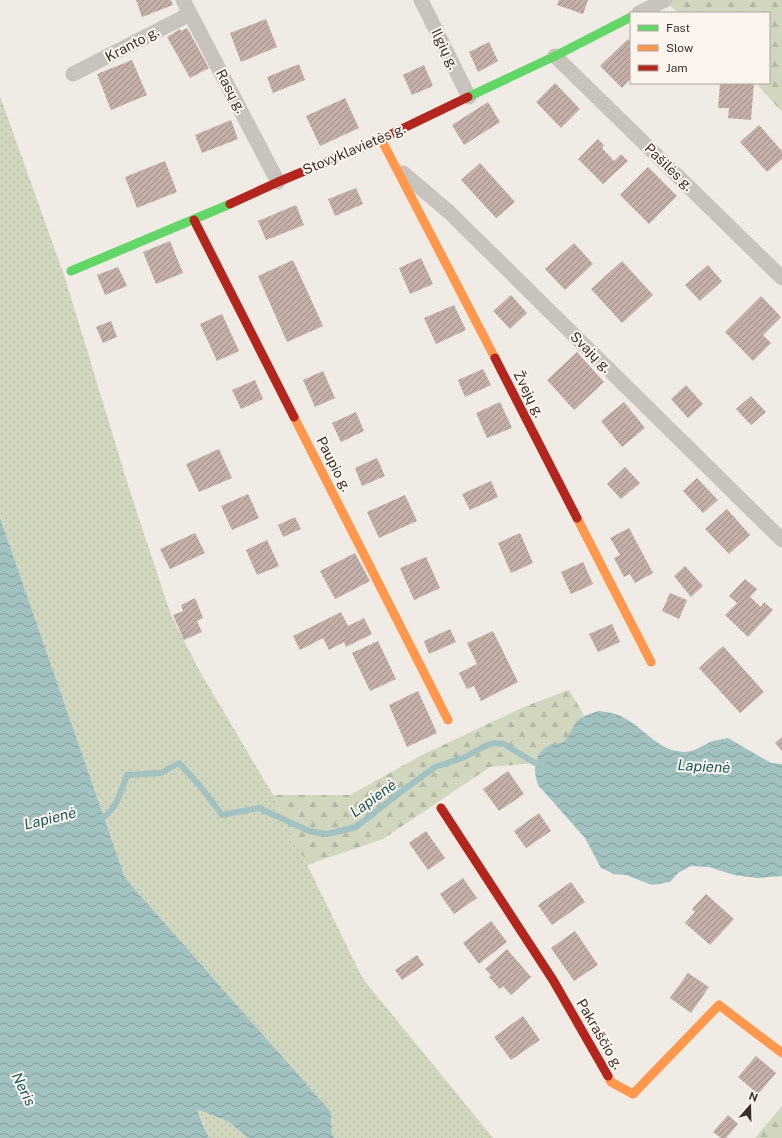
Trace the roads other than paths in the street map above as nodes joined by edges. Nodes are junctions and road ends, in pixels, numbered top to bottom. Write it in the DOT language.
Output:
graph roads {
  1 [pos="183,0"];
  2 [pos="421,0"];
  3 [pos="665,0"];
  4 [pos="641,12"];
  5 [pos="190,14"];
  6 [pos="630,18"];
  7 [pos="555,56"];
  8 [pos="73,74"];
  9 [pos="469,97"];
  10 [pos="380,139"];
  11 [pos="397,168"];
  12 [pos="278,182"];
  13 [pos="194,220"];
  14 [pos="71,271"];
  15 [pos="782,278"];
  16 [pos="782,540"];
  17 [pos="651,662"];
  18 [pos="448,720"];
  19 [pos="441,808"];
  20 [pos="782,1053"];
  1 -- 5 [label="street, Rasų g."];
  2 -- 9 [label="street, Ilgių g."];
  3 -- 4 [label="street"];
  5 -- 8 [label="street, Kranto g."];
  5 -- 12 [label="street, Rasų g."];
  6 -- 7 [label="street, Stovyklavietės g."];
  7 -- 9 [label="street, Stovyklavietės g."];
  7 -- 15 [label="street, Pašilės g."];
  9 -- 10 [label="street, Stovyklavietės g."];
  10 -- 11 [label="street, Žvejų g."];
  10 -- 12 [label="street, Stovyklavietės g."];
  11 -- 16 [label="street, Svajų g."];
  11 -- 17 [label="street, Žvejų g."];
  12 -- 13 [label="street, Stovyklavietės g."];
  13 -- 14 [label="street, Stovyklavietės g."];
  13 -- 18 [label="street, Paupio g."];
  19 -- 20 [label="street, Pakraščio g."];
}
